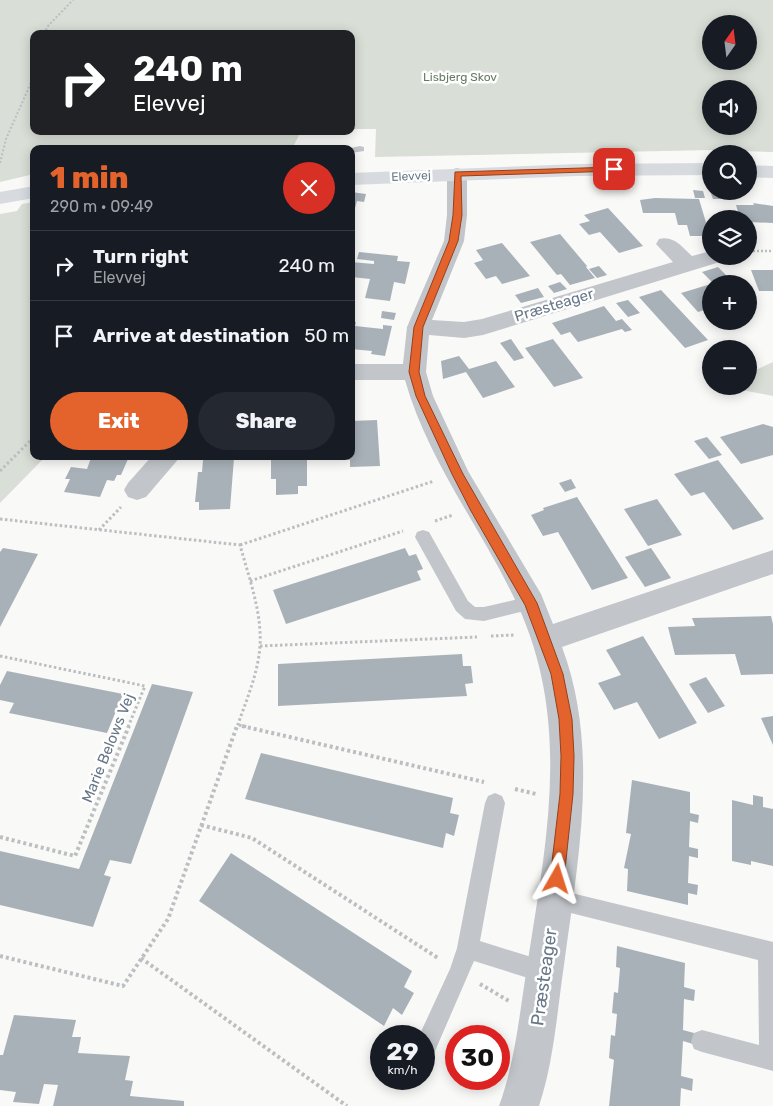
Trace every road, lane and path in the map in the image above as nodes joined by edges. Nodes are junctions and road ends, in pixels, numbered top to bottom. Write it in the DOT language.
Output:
graph roads {
  1 [pos="73,0"];
  2 [pos="46,30"];
  3 [pos="30,85"];
  4 [pos="0,163"];
  5 [pos="702,169"];
  6 [pos="757,171"];
  7 [pos="773,172"];
  8 [pos="457,174"];
  9 [pos="355,179"];
  10 [pos="30,193"];
  11 [pos="0,198"];
  12 [pos="666,244"];
  13 [pos="757,251"];
  14 [pos="773,251"];
  15 [pos="702,260"];
  16 [pos="688,264"];
  17 [pos="418,327"];
  18 [pos="355,372"];
  19 [pos="414,372"];
  20 [pos="30,441"];
  21 [pos="164,460"];
  22 [pos="0,471"];
  23 [pos="457,474"];
  24 [pos="137,490"];
  25 [pos="475,508"];
  26 [pos="0,519"];
  27 [pos="99,530"];
  28 [pos="420,530"];
  29 [pos="240,545"];
  30 [pos="768,572"];
  31 [pos="250,581"];
  32 [pos="531,603"];
  33 [pos="543,637"];
  34 [pos="260,646"];
  35 [pos="0,656"];
  36 [pos="239,725"];
  37 [pos="489,783"];
  38 [pos="509,787"];
  39 [pos="566,800"];
  40 [pos="495,804"];
  41 [pos="201,825"];
  42 [pos="0,837"];
  43 [pos="555,899"];
  44 [pos="468,948"];
  45 [pos="771,952"];
  46 [pos="0,957"];
  47 [pos="141,958"];
  48 [pos="460,972"];
  49 [pos="544,972"];
  50 [pos="538,1019"];
  51 [pos="435,1026"];
  52 [pos="702,1041"];
  53 [pos="771,1059"];
  54 [pos="347,1106"];
  55 [pos="519,1106"];
  1 -- 2 [label="path"];
  3 -- 4 [label="path"];
  5 -- 8 [label="street, Elevvej"];
  6 -- 7 [label="street"];
  8 -- 9 [label="street, Elevvej"];
  8 -- 17 [label="street, Præsteager"];
  10 -- 11 [label="street"];
  12 -- 16 [label="street"];
  13 -- 14 [label="path"];
  15 -- 16 [label="street, Præsteager"];
  16 -- 17 [label="street, Præsteager"];
  17 -- 19 [label="street, Præsteager"];
  18 -- 19 [label="street"];
  19 -- 23 [label="street, Præsteager"];
  20 -- 22 [label="path"];
  21 -- 24 [label="street"];
  23 -- 25 [label="street, Præsteager"];
  23 -- 29 [label="path"];
  24 -- 27 [label="path"];
  25 -- 28 [label="path"];
  25 -- 32 [label="street, Præsteager"];
  26 -- 27 [label="path"];
  27 -- 29 [label="path"];
  28 -- 31 [label="path"];
  28 -- 32 [label="lane"];
  29 -- 31 [label="path"];
  30 -- 33 [label="street"];
  31 -- 34 [label="path"];
  32 -- 33 [label="street, Præsteager"];
  33 -- 34 [label="path"];
  33 -- 39 [label="street, Præsteager"];
  34 -- 36 [label="path"];
  35 -- 42 [label="path, Marie Belows Vej"];
  36 -- 37 [label="path"];
  36 -- 41 [label="path"];
  38 -- 39 [label="path"];
  39 -- 43 [label="street, Præsteager"];
  40 -- 44 [label="lane"];
  41 -- 47 [label="path"];
  41 -- 48 [label="path"];
  43 -- 45 [label="lane"];
  43 -- 49 [label="street, Præsteager"];
  44 -- 48 [label="lane"];
  44 -- 49 [label="lane"];
  45 -- 53 [label="lane"];
  46 -- 47 [label="path"];
  47 -- 54 [label="path"];
  48 -- 50 [label="path"];
  48 -- 51 [label="lane"];
  49 -- 50 [label="street, Præsteager"];
  50 -- 55 [label="street, Præsteager"];
  52 -- 53 [label="lane"];
}
